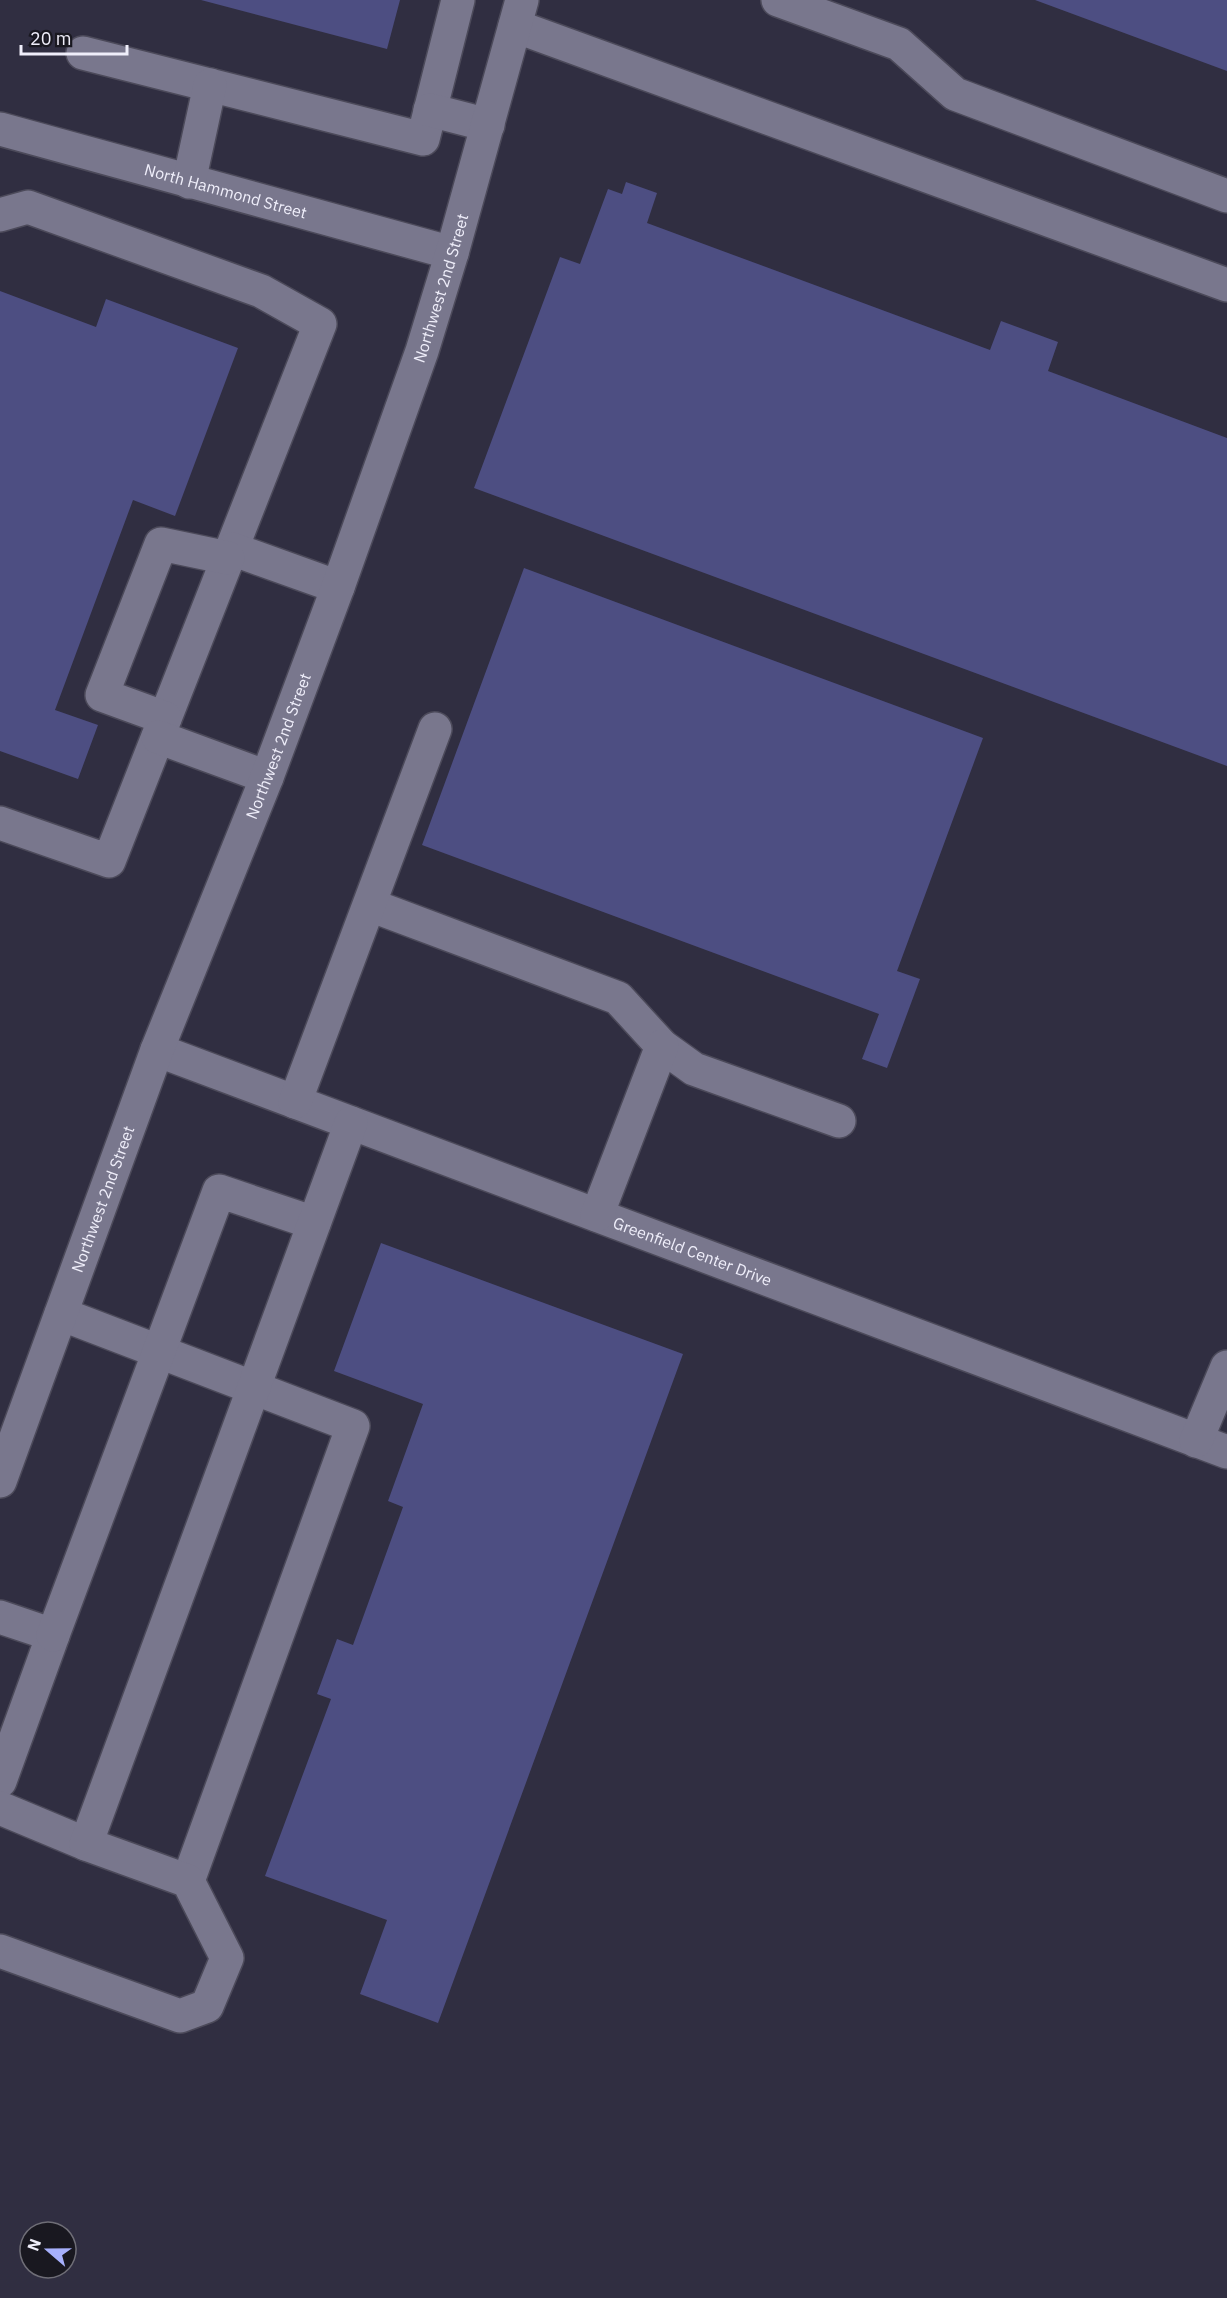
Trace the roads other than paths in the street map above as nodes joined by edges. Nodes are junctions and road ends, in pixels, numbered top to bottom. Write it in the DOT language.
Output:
graph roads {
  1 [pos="458,0"];
  2 [pos="778,0"];
  3 [pos="519,13"];
  4 [pos="83,53"];
  5 [pos="210,85"];
  6 [pos="430,110"];
  7 [pos="488,126"];
  8 [pos="0,129"];
  9 [pos="189,182"];
  10 [pos="1227,196"];
  11 [pos="0,215"];
  12 [pos="452,253"];
  13 [pos="1227,285"];
  14 [pos="230,554"];
  15 [pos="338,587"];
  16 [pos="162,727"];
  17 [pos="435,729"];
  18 [pos="267,777"];
  19 [pos="0,823"];
  20 [pos="370,905"];
  21 [pos="662,1046"];
  22 [pos="157,1050"];
  23 [pos="295,1102"];
  24 [pos="838,1120"];
  25 [pos="351,1123"];
  26 [pos="597,1215"];
  27 [pos="314,1223"];
  28 [pos="61,1314"];
  29 [pos="159,1351"];
  30 [pos="1227,1367"];
  31 [pos="253,1388"];
  32 [pos="1197,1441"];
  33 [pos="1227,1452"];
  34 [pos="0,1481"];
  35 [pos="0,1617"];
  36 [pos="53,1635"];
  37 [pos="0,1781"];
  38 [pos="0,1808"];
  39 [pos="86,1844"];
  40 [pos="188,1881"];
  41 [pos="0,1951"];
  1 -- 6 [label="street"];
  2 -- 10 [label="street"];
  3 -- 7 [label="street, Northwest 2nd Street"];
  3 -- 13 [label="street"];
  4 -- 5 [label="street"];
  5 -- 6 [label="street"];
  5 -- 9 [label="street"];
  6 -- 7 [label="street"];
  7 -- 12 [label="street, Northwest 2nd Street"];
  8 -- 9 [label="street, North Hammond Street"];
  9 -- 12 [label="street, North Hammond Street"];
  11 -- 14 [label="street"];
  12 -- 15 [label="street, Northwest 2nd Street"];
  14 -- 15 [label="street"];
  14 -- 16 [label="street"];
  14 -- 16 [label="street"];
  15 -- 18 [label="street, Northwest 2nd Street"];
  16 -- 18 [label="street"];
  16 -- 19 [label="street"];
  17 -- 20 [label="street"];
  18 -- 22 [label="street, Northwest 2nd Street"];
  20 -- 21 [label="street"];
  20 -- 23 [label="street"];
  21 -- 24 [label="street"];
  21 -- 26 [label="street"];
  22 -- 23 [label="street, Greenfield Center Drive"];
  22 -- 28 [label="street, Northwest 2nd Street"];
  23 -- 25 [label="street, Greenfield Center Drive"];
  25 -- 26 [label="street, Greenfield Center Drive"];
  25 -- 27 [label="street"];
  26 -- 32 [label="street, Greenfield Center Drive"];
  27 -- 29 [label="street"];
  27 -- 31 [label="street"];
  28 -- 29 [label="street"];
  28 -- 34 [label="street, Northwest 2nd Street"];
  29 -- 31 [label="street"];
  29 -- 36 [label="street"];
  30 -- 32 [label="street"];
  31 -- 39 [label="street"];
  31 -- 40 [label="street"];
  32 -- 33 [label="street, Greenfield Center Drive"];
  35 -- 36 [label="street"];
  36 -- 37 [label="street"];
  38 -- 39 [label="street"];
  39 -- 40 [label="street"];
  40 -- 41 [label="street"];
}
